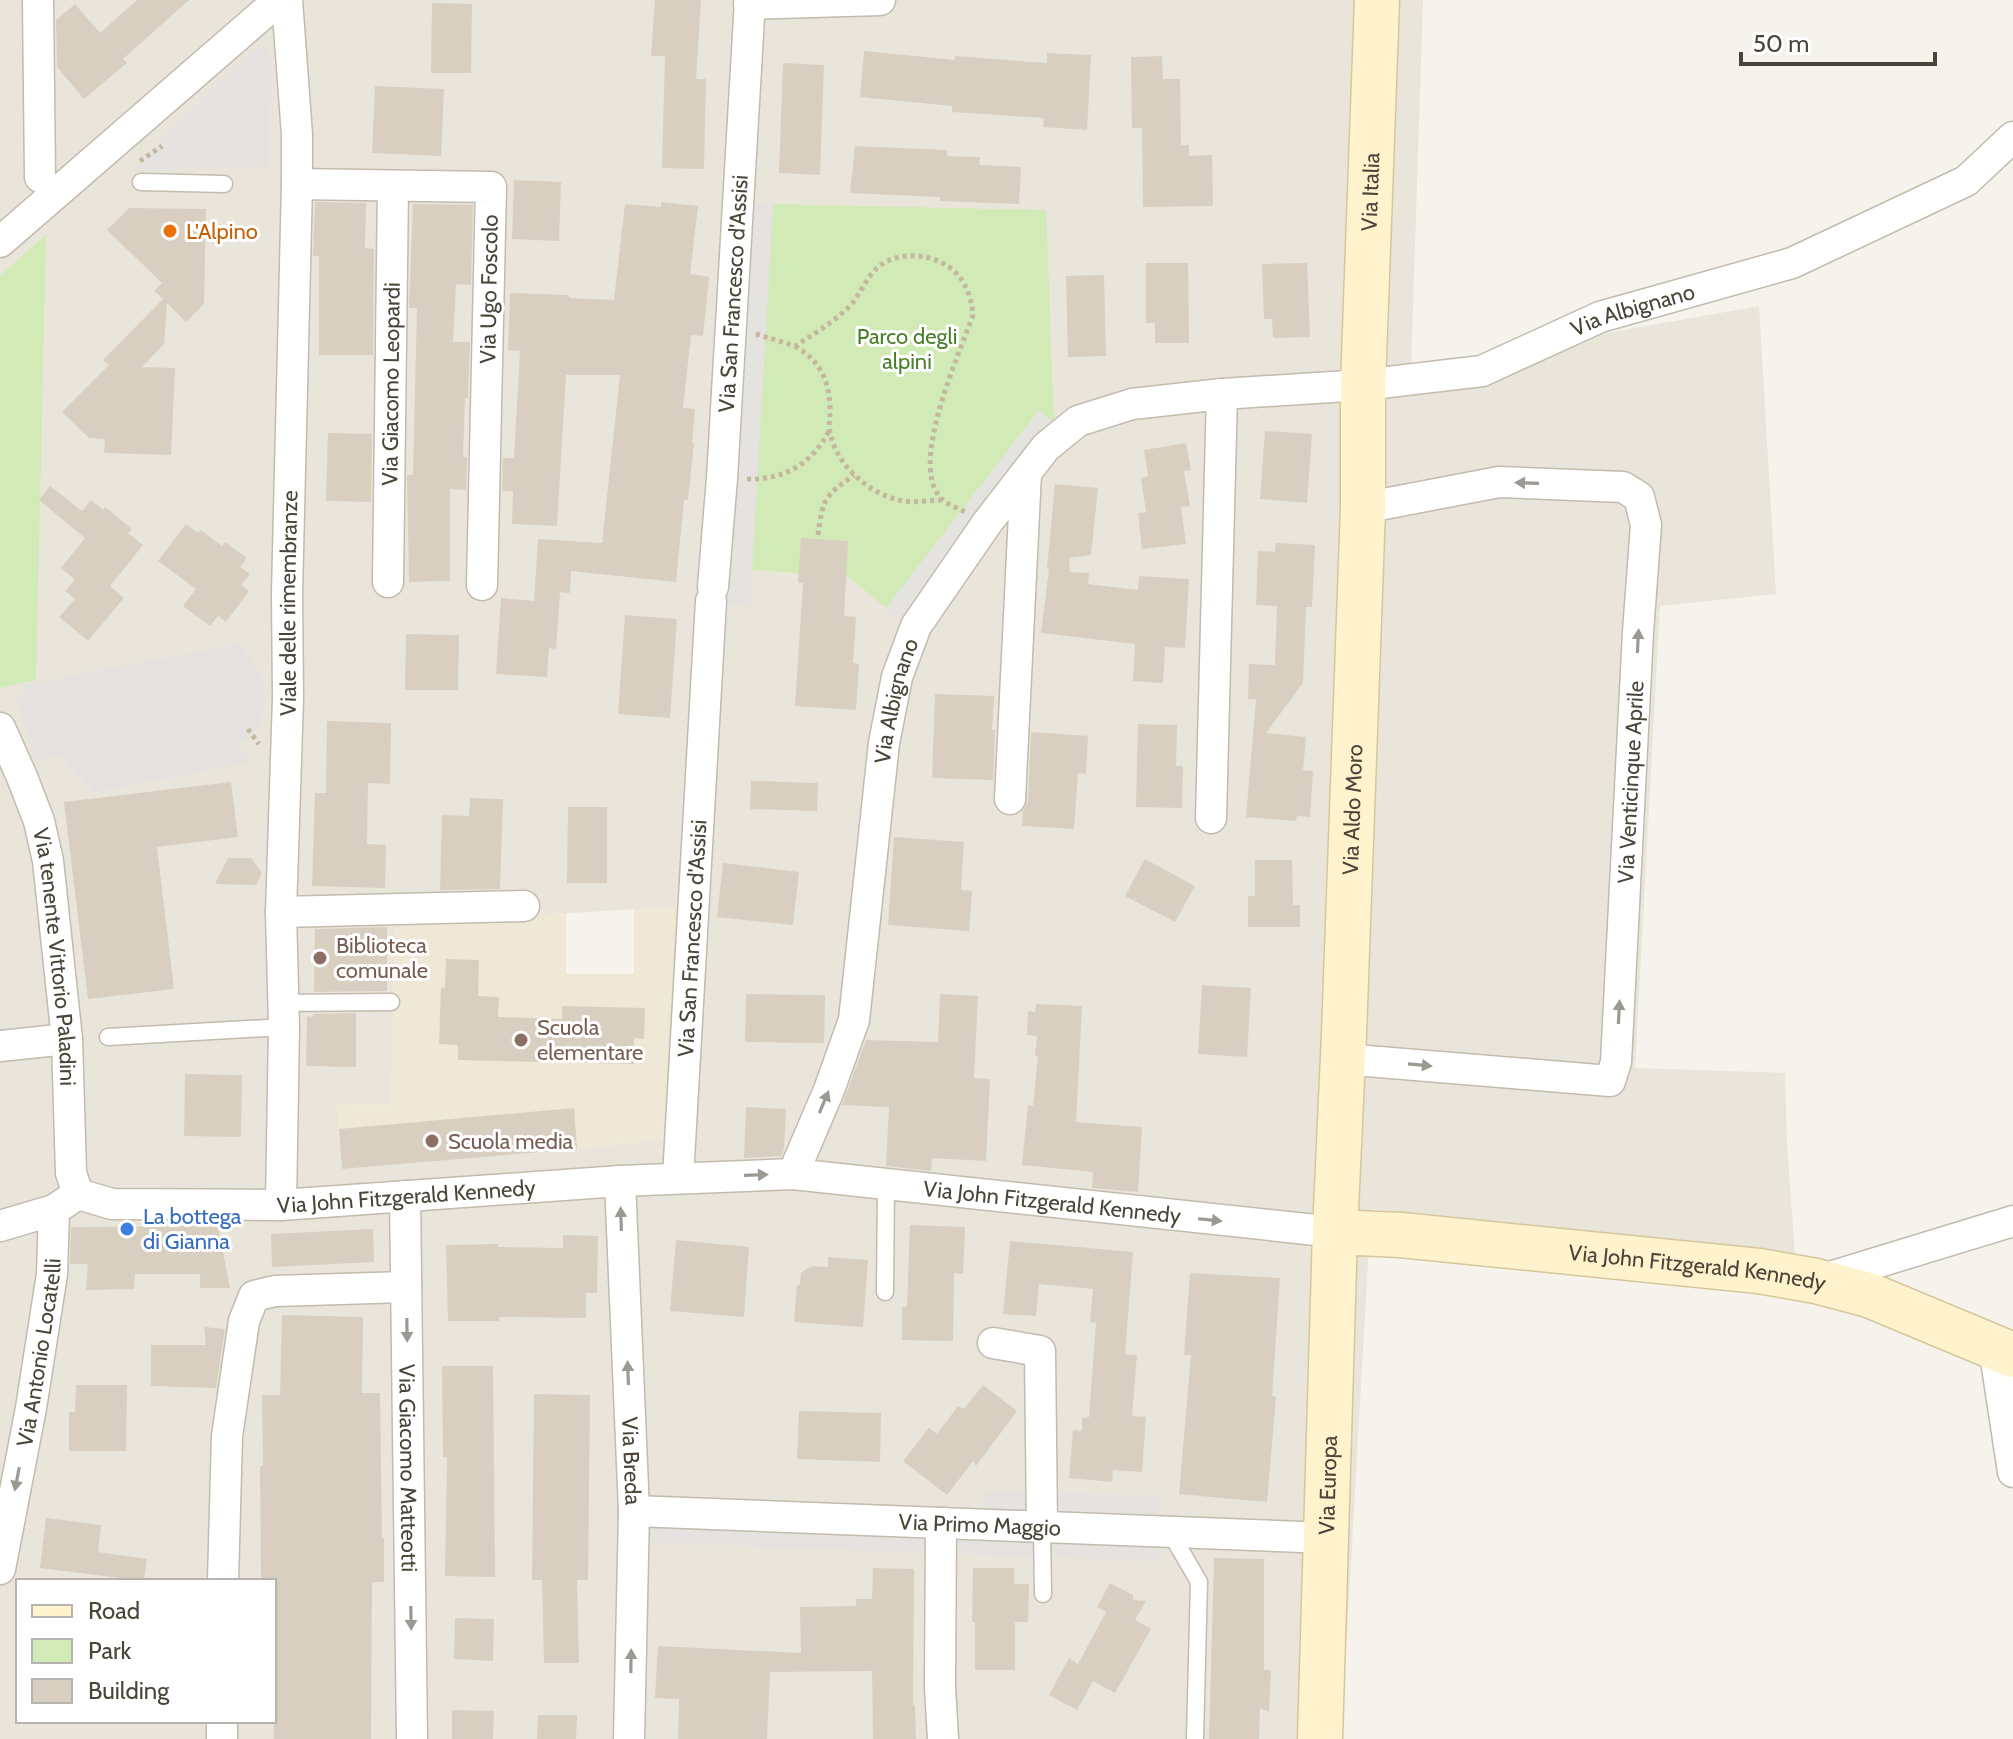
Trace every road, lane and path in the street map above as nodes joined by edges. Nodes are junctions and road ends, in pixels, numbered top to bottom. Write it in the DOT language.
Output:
graph roads {
  1 [pos="38,0"];
  2 [pos="279,0"];
  3 [pos="287,0"];
  4 [pos="880,0"];
  5 [pos="1377,0"];
  6 [pos="750,2"];
  7 [pos="2013,137"];
  8 [pos="40,177"];
  9 [pos="141,182"];
  10 [pos="224,184"];
  11 [pos="297,184"];
  12 [pos="393,186"];
  13 [pos="0,242"];
  14 [pos="765,335"];
  15 [pos="795,346"];
  16 [pos="1363,385"];
  17 [pos="1222,394"];
  18 [pos="829,431"];
  19 [pos="1026,473"];
  20 [pos="854,475"];
  21 [pos="757,479"];
  22 [pos="942,500"];
  23 [pos="1363,508"];
  24 [pos="987,523"];
  25 [pos="818,535"];
  26 [pos="388,582"];
  27 [pos="482,585"];
  28 [pos="0,728"];
  29 [pos="1010,799"];
  30 [pos="1211,818"];
  31 [pos="524,906"];
  32 [pos="281,912"];
  33 [pos="391,1002"];
  34 [pos="283,1015"];
  35 [pos="108,1037"];
  36 [pos="67,1039"];
  37 [pos="0,1046"];
  38 [pos="1343,1059"];
  39 [pos="793,1174"];
  40 [pos="678,1178"];
  41 [pos="620,1181"];
  42 [pos="886,1184"];
  43 [pos="405,1196"];
  44 [pos="66,1202"];
  45 [pos="281,1205"];
  46 [pos="2013,1221"];
  47 [pos="0,1226"];
  48 [pos="1335,1232"];
  49 [pos="1816,1281"];
  50 [pos="406,1287"];
  51 [pos="885,1292"];
  52 [pos="993,1343"];
  53 [pos="2003,1351"];
  54 [pos="2013,1472"];
  55 [pos="634,1511"];
  56 [pos="941,1523"];
  57 [pos="1042,1527"];
  58 [pos="1170,1532"];
  59 [pos="1327,1538"];
  60 [pos="0,1569"];
  61 [pos="223,1579"];
  62 [pos="1043,1594"];
  63 [pos="1195,1738"];
  64 [pos="412,1739"];
  65 [pos="629,1739"];
  66 [pos="943,1739"];
  67 [pos="1320,1739"];
  1 -- 8 [label="street"];
  2 -- 13 [label="street"];
  3 -- 11 [label="street, Viale delle rimembranze"];
  4 -- 6 [label="street"];
  5 -- 16 [label="street, Via Italia"];
  6 -- 40 [label="street, Via San Francesco d'Assisi"];
  7 -- 16 [label="street, Via Albignano"];
  9 -- 10 [label="lane"];
  11 -- 12 [label="street, Via Ugo Foscolo"];
  11 -- 32 [label="street, Viale delle rimembranze"];
  12 -- 26 [label="street, Via Giacomo Leopardi"];
  12 -- 27 [label="street, Via Ugo Foscolo"];
  14 -- 15 [label="path"];
  15 -- 18 [label="path"];
  15 -- 22 [label="path"];
  16 -- 17 [label="street, Via Albignano"];
  16 -- 23 [label="street, Via Aldo Moro"];
  17 -- 19 [label="street, Via Albignano"];
  17 -- 30 [label="street"];
  18 -- 20 [label="path"];
  18 -- 21 [label="path"];
  19 -- 24 [label="street, Via Albignano"];
  19 -- 29 [label="street"];
  20 -- 22 [label="path"];
  20 -- 25 [label="path"];
  22 -- 24 [label="path"];
  23 -- 38 [label="street, Via Aldo Moro"];
  38 -- 23 [label="street, Via Venticinque Aprile, one-way"];
  39 -- 24 [label="street, Via Albignano, one-way"];
  28 -- 36 [label="street, Via tenente Vittorio Paladini"];
  31 -- 32 [label="street"];
  32 -- 34 [label="street, Viale delle rimembranze"];
  33 -- 34 [label="lane"];
  34 -- 35 [label="lane"];
  34 -- 45 [label="street, Viale delle rimembranze"];
  36 -- 37 [label="street"];
  36 -- 44 [label="street, Via tenente Vittorio Paladini"];
  38 -- 48 [label="street, Via Aldo Moro"];
  40 -- 39 [label="street, Via John Fitzgerald Kennedy, one-way"];
  39 -- 42 [label="street, Via John Fitzgerald Kennedy"];
  40 -- 41 [label="street, Via John Fitzgerald Kennedy"];
  41 -- 43 [label="street, Via John Fitzgerald Kennedy"];
  55 -- 41 [label="street, Via Breda, one-way"];
  42 -- 48 [label="street, Via John Fitzgerald Kennedy, one-way"];
  42 -- 51 [label="lane"];
  43 -- 45 [label="street, Via John Fitzgerald Kennedy"];
  43 -- 50 [label="street, Via Giacomo Matteotti"];
  44 -- 45 [label="street, Via John Fitzgerald Kennedy"];
  44 -- 47 [label="street"];
  44 -- 60 [label="street, Via Antonio Locatelli, one-way"];
  46 -- 49 [label="street"];
  48 -- 49 [label="street, Via John Fitzgerald Kennedy"];
  48 -- 59 [label="street, Via Europa"];
  49 -- 53 [label="street, Via John Fitzgerald Kennedy"];
  50 -- 61 [label="street"];
  50 -- 64 [label="street, Via Giacomo Matteotti, one-way"];
  52 -- 57 [label="street"];
  53 -- 54 [label="street"];
  55 -- 56 [label="street, Via Primo Maggio"];
  65 -- 55 [label="street, Via Breda, one-way"];
  56 -- 57 [label="street, Via Primo Maggio"];
  56 -- 66 [label="street"];
  57 -- 58 [label="street, Via Primo Maggio"];
  57 -- 62 [label="lane"];
  58 -- 59 [label="street, Via Primo Maggio"];
  58 -- 63 [label="lane"];
  59 -- 67 [label="street, Via Europa"];
}
